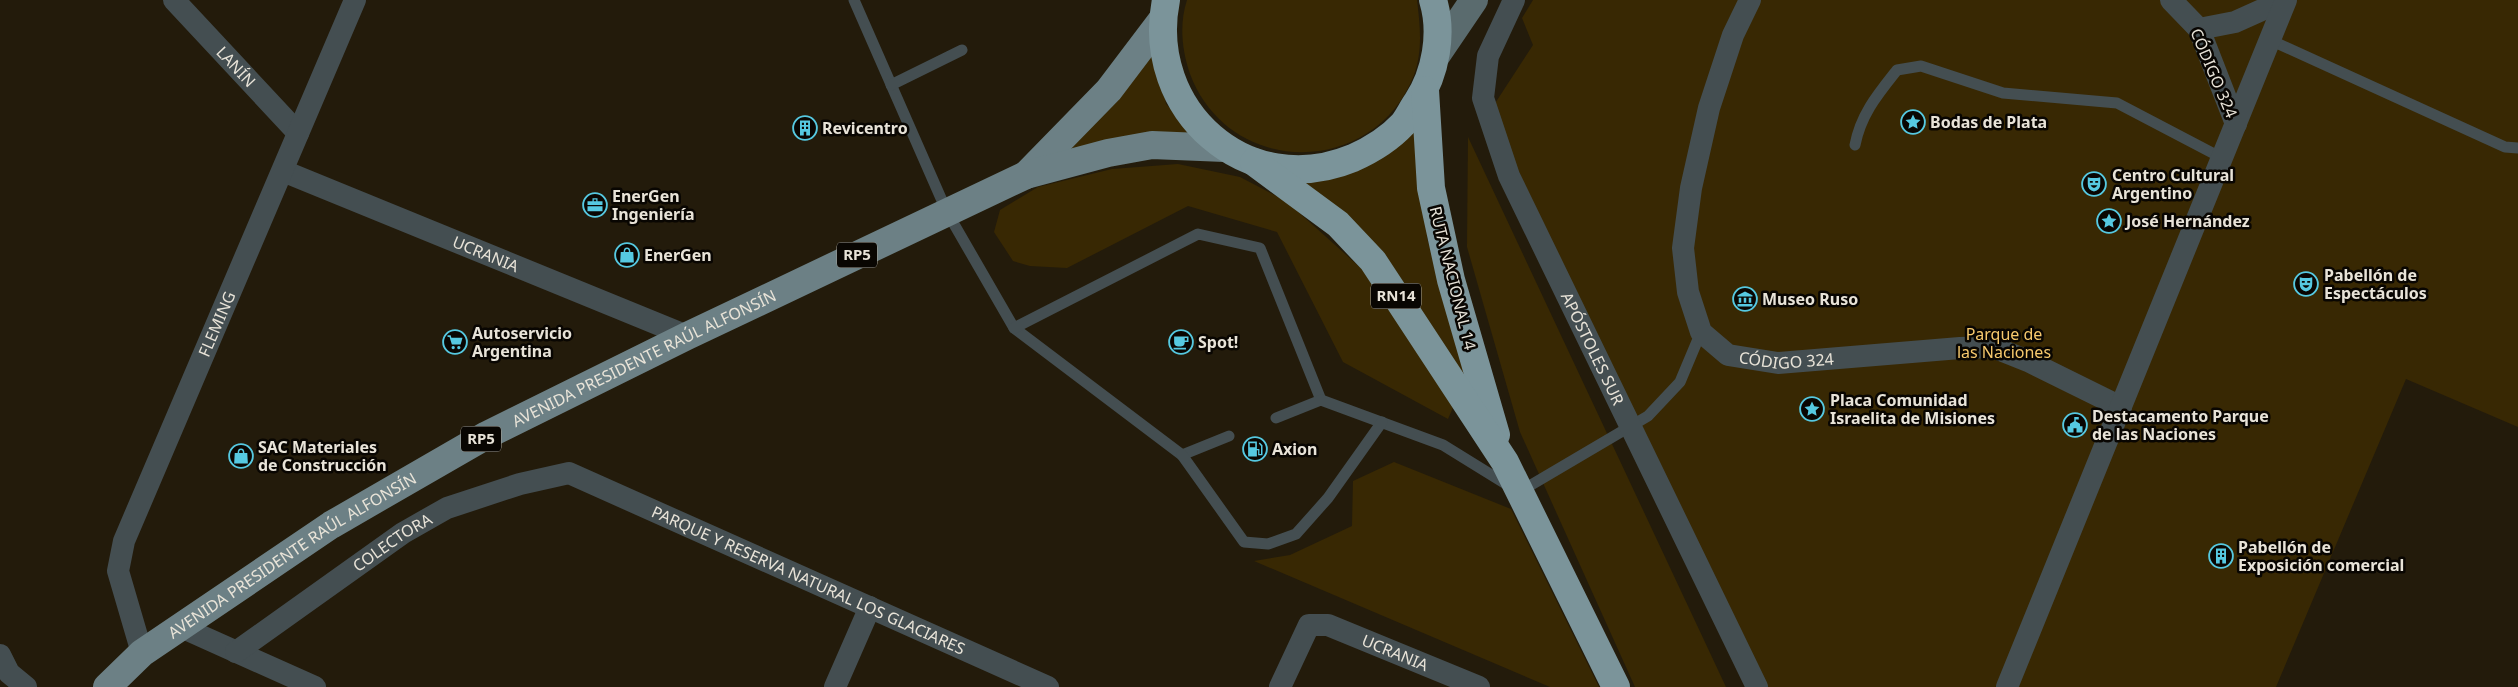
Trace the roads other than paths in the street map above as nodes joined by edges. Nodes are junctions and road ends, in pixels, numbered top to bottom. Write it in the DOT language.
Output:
graph roads {
  1 [pos="174,0"];
  2 [pos="356,0"];
  3 [pos="854,0"];
  4 [pos="1433,0"];
  5 [pos="1474,0"];
  6 [pos="1514,0"];
  7 [pos="1750,0"];
  8 [pos="2171,0"];
  9 [pos="2285,0"];
  10 [pos="1164,10"];
  11 [pos="2199,29"];
  12 [pos="2270,40"];
  13 [pos="962,50"];
  14 [pos="1436,56"];
  15 [pos="891,85"];
  16 [pos="1425,90"];
  17 [pos="2236,124"];
  18 [pos="298,133"];
  19 [pos="1855,145"];
  20 [pos="1225,148"];
  21 [pos="2518,148"];
  22 [pos="2222,158"];
  23 [pos="1254,162"];
  24 [pos="283,171"];
  25 [pos="1026,175"];
  26 [pos="947,212"];
  27 [pos="1014,328"];
  28 [pos="1701,332"];
  29 [pos="688,336"];
  30 [pos="1321,400"];
  31 [pos="2121,407"];
  32 [pos="1276,418"];
  33 [pos="1382,422"];
  34 [pos="1630,425"];
  35 [pos="1229,436"];
  36 [pos="1182,455"];
  37 [pos="1505,462"];
  38 [pos="569,473"];
  39 [pos="1519,492"];
  40 [pos="870,607"];
  41 [pos="181,628"];
  42 [pos="236,652"];
  43 [pos="142,653"];
  44 [pos="0,655"];
  45 [pos="26,687"];
  46 [pos="106,687"];
  47 [pos="315,687"];
  48 [pos="835,687"];
  49 [pos="1048,687"];
  50 [pos="1280,687"];
  51 [pos="1479,687"];
  52 [pos="1616,687"];
  53 [pos="1756,687"];
  54 [pos="2007,687"];
  1 -- 18 [label="street, LANÍN"];
  2 -- 18 [label="street, FLEMING"];
  3 -- 15 [label="lane"];
  4 -- 14 [label="highway, RN14"];
  5 -- 14 [label="main road"];
  6 -- 34 [label="street, APÓSTOLES SUR"];
  7 -- 28 [label="street"];
  8 -- 11 [label="street, CÓDIGO 324"];
  9 -- 11 [label="street"];
  9 -- 12 [label="street, CÓDIGO 324"];
  10 -- 20 [label="highway, RN14"];
  10 -- 25 [label="main road, AVENIDA PRESIDENTE RAÚL ALFONSÍN / RP5"];
  11 -- 17 [label="street, CÓDIGO 324"];
  12 -- 17 [label="street, CÓDIGO 324"];
  12 -- 21 [label="lane"];
  13 -- 15 [label="lane"];
  14 -- 16 [label="highway, RN14"];
  15 -- 26 [label="lane"];
  16 -- 23 [label="highway, RN14"];
  16 -- 37 [label="highway, RUTA NACIONAL 14 / RN14"];
  17 -- 22 [label="street, CÓDIGO 324"];
  18 -- 24 [label="street, FLEMING"];
  19 -- 22 [label="lane"];
  20 -- 23 [label="highway, RN14"];
  20 -- 25 [label="main road, AVENIDA PRESIDENTE RAÚL ALFONSÍN / RP5"];
  22 -- 31 [label="street, CÓDIGO 324"];
  23 -- 37 [label="highway, RUTA NACIONAL 14 / RN14"];
  24 -- 29 [label="street, UCRANIA"];
  24 -- 43 [label="street, FLEMING"];
  25 -- 26 [label="main road, AVENIDA PRESIDENTE RAÚL ALFONSÍN / RP5"];
  26 -- 27 [label="lane"];
  26 -- 29 [label="main road, AVENIDA PRESIDENTE RAÚL ALFONSÍN / RP5"];
  27 -- 30 [label="lane"];
  27 -- 36 [label="lane"];
  28 -- 31 [label="street, CÓDIGO 324"];
  28 -- 34 [label="lane"];
  29 -- 41 [label="main road, AVENIDA PRESIDENTE RAÚL ALFONSÍN / RP5"];
  30 -- 32 [label="lane"];
  30 -- 33 [label="lane"];
  31 -- 54 [label="street, CÓDIGO 324"];
  33 -- 36 [label="lane"];
  33 -- 39 [label="lane"];
  34 -- 39 [label="lane"];
  34 -- 53 [label="street, APÓSTOLES SUR"];
  35 -- 36 [label="lane"];
  37 -- 39 [label="highway, RUTA NACIONAL 14 / RN14"];
  38 -- 40 [label="street, PARQUE Y RESERVA NATURAL LOS GLACIARES"];
  38 -- 42 [label="street, COLECTORA"];
  39 -- 52 [label="highway, RUTA NACIONAL 14 / RN14"];
  40 -- 48 [label="street"];
  40 -- 49 [label="street, PARQUE Y RESERVA NATURAL LOS GLACIARES"];
  41 -- 42 [label="street"];
  41 -- 43 [label="main road, AVENIDA PRESIDENTE RAÚL ALFONSÍN / RP5"];
  42 -- 47 [label="street"];
  43 -- 46 [label="main road, AVENIDA PRESIDENTE RAÚL ALFONSÍN / RP5"];
  44 -- 45 [label="street"];
  50 -- 51 [label="street, UCRANIA"];
}
